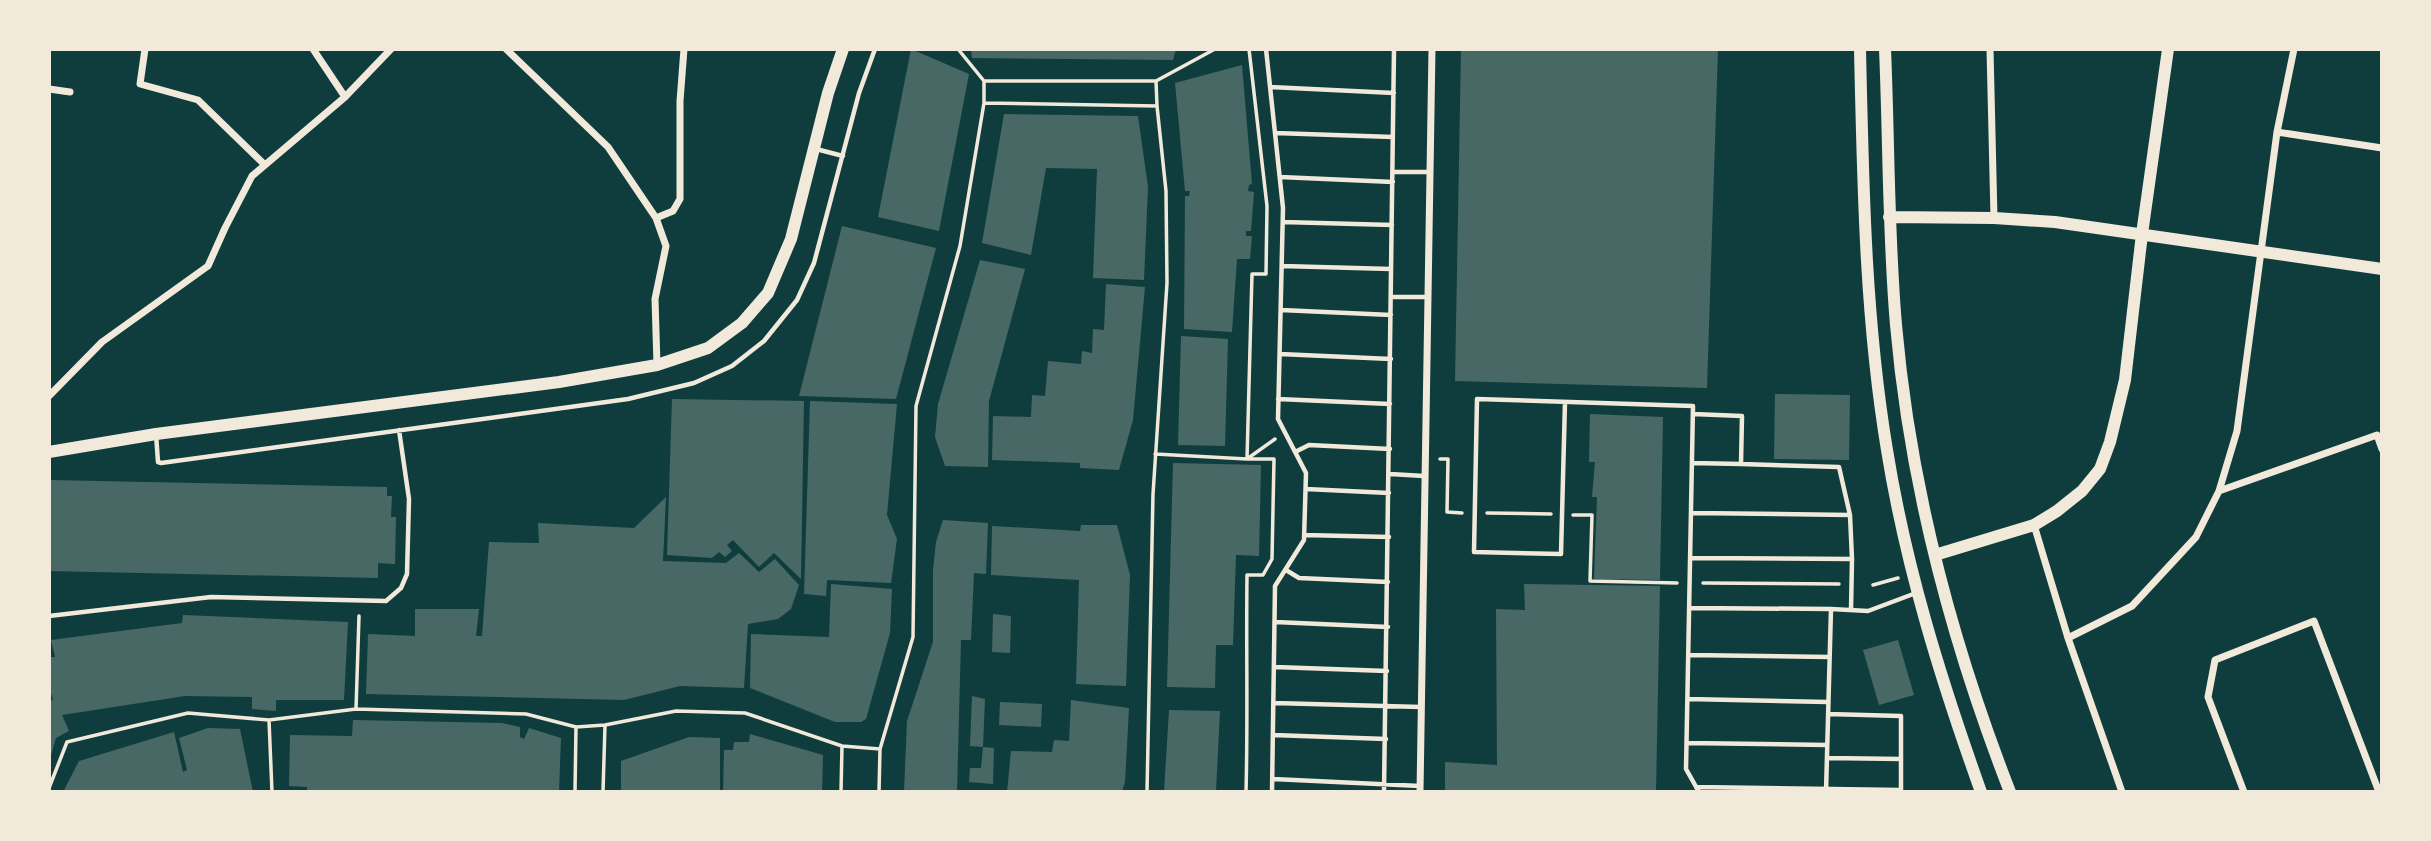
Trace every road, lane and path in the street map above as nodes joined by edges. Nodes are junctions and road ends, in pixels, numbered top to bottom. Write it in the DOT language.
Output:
graph roads {
  1 [pos="145,49"];
  2 [pos="313,49"];
  3 [pos="391,49"];
  4 [pos="506,49"];
  5 [pos="684,49"];
  6 [pos="843,49"];
  7 [pos="875,49"];
  8 [pos="958,49"];
  9 [pos="1215,49"];
  10 [pos="1249,49"];
  11 [pos="1266,49"];
  12 [pos="1394,49"];
  13 [pos="1432,49"];
  14 [pos="1860,49"];
  15 [pos="1885,49"];
  16 [pos="1990,49"];
  17 [pos="2168,49"];
  18 [pos="2294,49"];
  19 [pos="984,81"];
  20 [pos="1156,81"];
  21 [pos="1270,87"];
  22 [pos="49,89"];
  23 [pos="70,92"];
  24 [pos="1394,93"];
  25 [pos="345,97"];
  26 [pos="984,103"];
  27 [pos="1157,106"];
  28 [pos="1275,132"];
  29 [pos="2277,132"];
  30 [pos="1393,138"];
  31 [pos="815,148"];
  32 [pos="2382,148"];
  33 [pos="843,156"];
  34 [pos="265,165"];
  35 [pos="1393,172"];
  36 [pos="1430,173"];
  37 [pos="1280,177"];
  38 [pos="1393,182"];
  39 [pos="1889,217"];
  40 [pos="656,218"];
  41 [pos="1994,218"];
  42 [pos="1283,222"];
  43 [pos="1392,225"];
  44 [pos="2142,234"];
  45 [pos="2263,251"];
  46 [pos="1282,266"];
  47 [pos="1391,269"];
  48 [pos="2382,269"];
  49 [pos="1391,297"];
  50 [pos="1427,297"];
  51 [pos="1281,310"];
  52 [pos="1391,315"];
  53 [pos="1280,354"];
  54 [pos="1391,359"];
  55 [pos="657,365"];
  56 [pos="49,396"];
  57 [pos="1278,399"];
  58 [pos="1565,402"];
  59 [pos="1390,404"];
  60 [pos="1693,415"];
  61 [pos="399,430"];
  62 [pos="156,433"];
  63 [pos="2379,434"];
  64 [pos="1280,435"];
  65 [pos="1390,449"];
  66 [pos="2382,449"];
  67 [pos="49,452"];
  68 [pos="1295,452"];
  69 [pos="1155,454"];
  70 [pos="1247,459"];
  71 [pos="1440,459"];
  72 [pos="1692,463"];
  73 [pos="1741,464"];
  74 [pos="1390,474"];
  75 [pos="1424,476"];
  76 [pos="1306,489"];
  77 [pos="2220,491"];
  78 [pos="1389,493"];
  79 [pos="1462,513"];
  80 [pos="1487,513"];
  81 [pos="1692,513"];
  82 [pos="1551,514"];
  83 [pos="1573,514"];
  84 [pos="1850,515"];
  85 [pos="2034,525"];
  86 [pos="1304,535"];
  87 [pos="1389,537"];
  88 [pos="1935,555"];
  89 [pos="1691,558"];
  90 [pos="1852,559"];
  91 [pos="1286,570"];
  92 [pos="1898,578"];
  93 [pos="1388,582"];
  94 [pos="1677,583"];
  95 [pos="1703,583"];
  96 [pos="1839,584"];
  97 [pos="1873,584"];
  98 [pos="1916,593"];
  99 [pos="1690,608"];
  100 [pos="1831,609"];
  101 [pos="1851,610"];
  102 [pos="49,616"];
  103 [pos="359,616"];
  104 [pos="1275,622"];
  105 [pos="1388,627"];
  106 [pos="2068,638"];
  107 [pos="1689,654"];
  108 [pos="1829,657"];
  109 [pos="1275,667"];
  110 [pos="1387,671"];
  111 [pos="1688,699"];
  112 [pos="1828,702"];
  113 [pos="1275,703"];
  114 [pos="1387,707"];
  115 [pos="1421,707"];
  116 [pos="356,709"];
  117 [pos="1828,715"];
  118 [pos="269,720"];
  119 [pos="605,725"];
  120 [pos="576,727"];
  121 [pos="1273,735"];
  122 [pos="1386,739"];
  123 [pos="1687,743"];
  124 [pos="1827,745"];
  125 [pos="842,746"];
  126 [pos="880,748"];
  127 [pos="1827,758"];
  128 [pos="1901,759"];
  129 [pos="1273,779"];
  130 [pos="1384,784"];
  131 [pos="49,788"];
  132 [pos="1420,789"];
  133 [pos="1698,790"];
  134 [pos="1826,790"];
  135 [pos="1901,791"];
  136 [pos="272,792"];
  137 [pos="575,792"];
  138 [pos="603,792"];
  139 [pos="841,792"];
  140 [pos="879,792"];
  141 [pos="1147,792"];
  142 [pos="1246,792"];
  143 [pos="1272,792"];
  144 [pos="1384,792"];
  145 [pos="1981,792"];
  146 [pos="2010,792"];
  147 [pos="2122,792"];
  148 [pos="2244,792"];
  149 [pos="2379,792"];
  1 -- 34 [label="street"];
  2 -- 25 [label="street"];
  3 -- 25 [label="street"];
  4 -- 40 [label="street"];
  5 -- 40 [label="street"];
  6 -- 31 [label="street"];
  7 -- 33 [label="lane"];
  8 -- 19 [label="path"];
  9 -- 20 [label="path"];
  10 -- 70 [label="path"];
  11 -- 21 [label="lane"];
  12 -- 24 [label="lane"];
  13 -- 36 [label="street"];
  14 -- 98 [label="street"];
  15 -- 39 [label="street"];
  16 -- 41 [label="street"];
  17 -- 44 [label="street"];
  18 -- 29 [label="street"];
  19 -- 20 [label="path"];
  19 -- 26 [label="path"];
  20 -- 27 [label="path"];
  21 -- 24 [label="lane"];
  21 -- 28 [label="lane"];
  22 -- 23 [label="street"];
  24 -- 30 [label="lane"];
  25 -- 34 [label="street"];
  26 -- 27 [label="path"];
  26 -- 126 [label="path"];
  27 -- 69 [label="path"];
  28 -- 30 [label="lane"];
  28 -- 37 [label="lane"];
  29 -- 32 [label="street"];
  29 -- 45 [label="street"];
  30 -- 35 [label="lane"];
  31 -- 33 [label="lane"];
  31 -- 55 [label="street"];
  33 -- 61 [label="lane"];
  34 -- 56 [label="street"];
  35 -- 36 [label="lane"];
  35 -- 38 [label="lane"];
  36 -- 50 [label="street"];
  37 -- 38 [label="lane"];
  37 -- 42 [label="lane"];
  38 -- 43 [label="lane"];
  39 -- 41 [label="street"];
  39 -- 88 [label="street"];
  40 -- 55 [label="street"];
  41 -- 44 [label="street"];
  42 -- 43 [label="lane"];
  42 -- 46 [label="lane"];
  43 -- 47 [label="lane"];
  44 -- 45 [label="street"];
  44 -- 85 [label="street"];
  45 -- 48 [label="street"];
  45 -- 77 [label="street"];
  46 -- 47 [label="lane"];
  46 -- 51 [label="lane"];
  47 -- 49 [label="lane"];
  49 -- 50 [label="lane"];
  49 -- 52 [label="lane"];
  50 -- 75 [label="street"];
  51 -- 52 [label="lane"];
  51 -- 53 [label="lane"];
  52 -- 54 [label="lane"];
  53 -- 54 [label="lane"];
  53 -- 57 [label="lane"];
  54 -- 59 [label="lane"];
  55 -- 62 [label="street"];
  57 -- 59 [label="lane"];
  57 -- 68 [label="lane"];
  58 -- 58 [label="lane"];
  58 -- 60 [label="lane"];
  59 -- 65 [label="lane"];
  60 -- 72 [label="lane"];
  60 -- 73 [label="lane"];
  61 -- 62 [label="lane"];
  61 -- 102 [label="lane"];
  62 -- 67 [label="street"];
  63 -- 66 [label="street"];
  63 -- 77 [label="street"];
  64 -- 70 [label="path"];
  65 -- 68 [label="lane"];
  65 -- 74 [label="lane"];
  68 -- 76 [label="lane"];
  69 -- 70 [label="path"];
  69 -- 141 [label="path"];
  70 -- 142 [label="path"];
  71 -- 79 [label="path"];
  72 -- 73 [label="lane"];
  72 -- 81 [label="lane"];
  73 -- 84 [label="lane"];
  74 -- 75 [label="lane"];
  74 -- 78 [label="lane"];
  75 -- 115 [label="street"];
  76 -- 78 [label="lane"];
  76 -- 86 [label="lane"];
  77 -- 106 [label="street"];
  78 -- 87 [label="lane"];
  80 -- 82 [label="path"];
  81 -- 84 [label="lane"];
  81 -- 89 [label="lane"];
  83 -- 94 [label="path"];
  84 -- 90 [label="lane"];
  85 -- 88 [label="street"];
  85 -- 106 [label="street"];
  86 -- 87 [label="lane"];
  86 -- 91 [label="lane"];
  87 -- 93 [label="lane"];
  88 -- 146 [label="street"];
  89 -- 90 [label="lane"];
  89 -- 99 [label="lane"];
  90 -- 101 [label="lane"];
  91 -- 93 [label="lane"];
  91 -- 104 [label="lane"];
  92 -- 97 [label="path"];
  93 -- 105 [label="lane"];
  95 -- 96 [label="path"];
  98 -- 101 [label="lane"];
  98 -- 145 [label="street"];
  99 -- 100 [label="lane"];
  99 -- 107 [label="lane"];
  100 -- 101 [label="lane"];
  100 -- 108 [label="lane"];
  103 -- 116 [label="path"];
  104 -- 105 [label="lane"];
  104 -- 109 [label="lane"];
  105 -- 110 [label="lane"];
  106 -- 147 [label="street"];
  107 -- 108 [label="lane"];
  107 -- 111 [label="lane"];
  108 -- 112 [label="lane"];
  109 -- 110 [label="lane"];
  109 -- 113 [label="lane"];
  110 -- 114 [label="lane"];
  111 -- 112 [label="lane"];
  111 -- 123 [label="lane"];
  112 -- 117 [label="lane"];
  113 -- 114 [label="lane"];
  113 -- 121 [label="lane"];
  114 -- 115 [label="lane"];
  114 -- 122 [label="lane"];
  115 -- 132 [label="street"];
  116 -- 118 [label="path"];
  116 -- 120 [label="path"];
  117 -- 124 [label="lane"];
  117 -- 128 [label="lane"];
  118 -- 131 [label="path"];
  118 -- 136 [label="path"];
  119 -- 120 [label="path"];
  119 -- 125 [label="path"];
  119 -- 138 [label="path"];
  120 -- 137 [label="path"];
  121 -- 122 [label="lane"];
  121 -- 129 [label="lane"];
  122 -- 130 [label="lane"];
  123 -- 124 [label="lane"];
  123 -- 133 [label="lane"];
  124 -- 127 [label="lane"];
  125 -- 126 [label="path"];
  125 -- 139 [label="path"];
  126 -- 140 [label="path"];
  127 -- 128 [label="lane"];
  127 -- 134 [label="lane"];
  128 -- 135 [label="lane"];
  129 -- 130 [label="lane"];
  129 -- 143 [label="lane"];
  130 -- 132 [label="lane"];
  130 -- 144 [label="lane"];
  133 -- 134 [label="lane"];
  134 -- 135 [label="lane"];
  148 -- 149 [label="street"];
}
